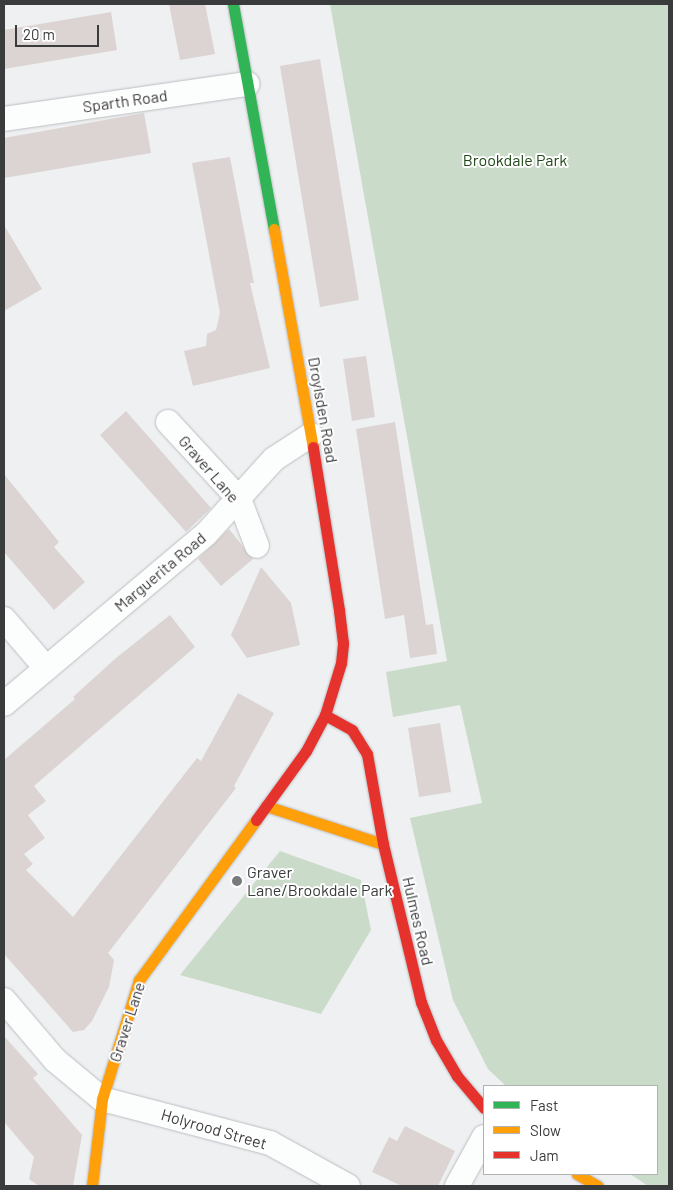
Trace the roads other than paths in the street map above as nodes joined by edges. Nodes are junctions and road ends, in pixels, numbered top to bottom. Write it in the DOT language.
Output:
graph roads {
  1 [pos="233,4"];
  2 [pos="247,84"];
  3 [pos="4,119"];
  4 [pos="168,422"];
  5 [pos="311,435"];
  6 [pos="239,499"];
  7 [pos="257,546"];
  8 [pos="4,619"];
  9 [pos="46,668"];
  10 [pos="4,704"];
  11 [pos="325,715"];
  12 [pos="266,806"];
  13 [pos="383,844"];
  14 [pos="4,1000"];
  15 [pos="102,1099"];
  16 [pos="483,1107"];
  17 [pos="483,1139"];
  18 [pos="579,1175"];
  19 [pos="92,1186"];
  20 [pos="348,1186"];
  21 [pos="457,1186"];
  22 [pos="598,1186"];
  1 -- 2 [label="street, Droylsden Road"];
  2 -- 3 [label="street, Sparth Road"];
  2 -- 5 [label="street, Droylsden Road"];
  4 -- 6 [label="street, Graver Lane"];
  5 -- 6 [label="street, Marguerita Road"];
  5 -- 11 [label="street, Droylsden Road"];
  6 -- 7 [label="street, Graver Lane"];
  6 -- 9 [label="street, Marguerita Road"];
  8 -- 9 [label="street"];
  9 -- 10 [label="street, Marguerita Road"];
  11 -- 12 [label="street, Droylsden Road"];
  11 -- 13 [label="street, Hulmes Road"];
  12 -- 13 [label="street"];
  12 -- 15 [label="street, Graver Lane"];
  13 -- 16 [label="street, Hulmes Road"];
  14 -- 15 [label="street"];
  15 -- 19 [label="street, Graver Lane"];
  15 -- 20 [label="street, Holyrood Street"];
  17 -- 21 [label="street"];
  18 -- 22 [label="street"];
}
